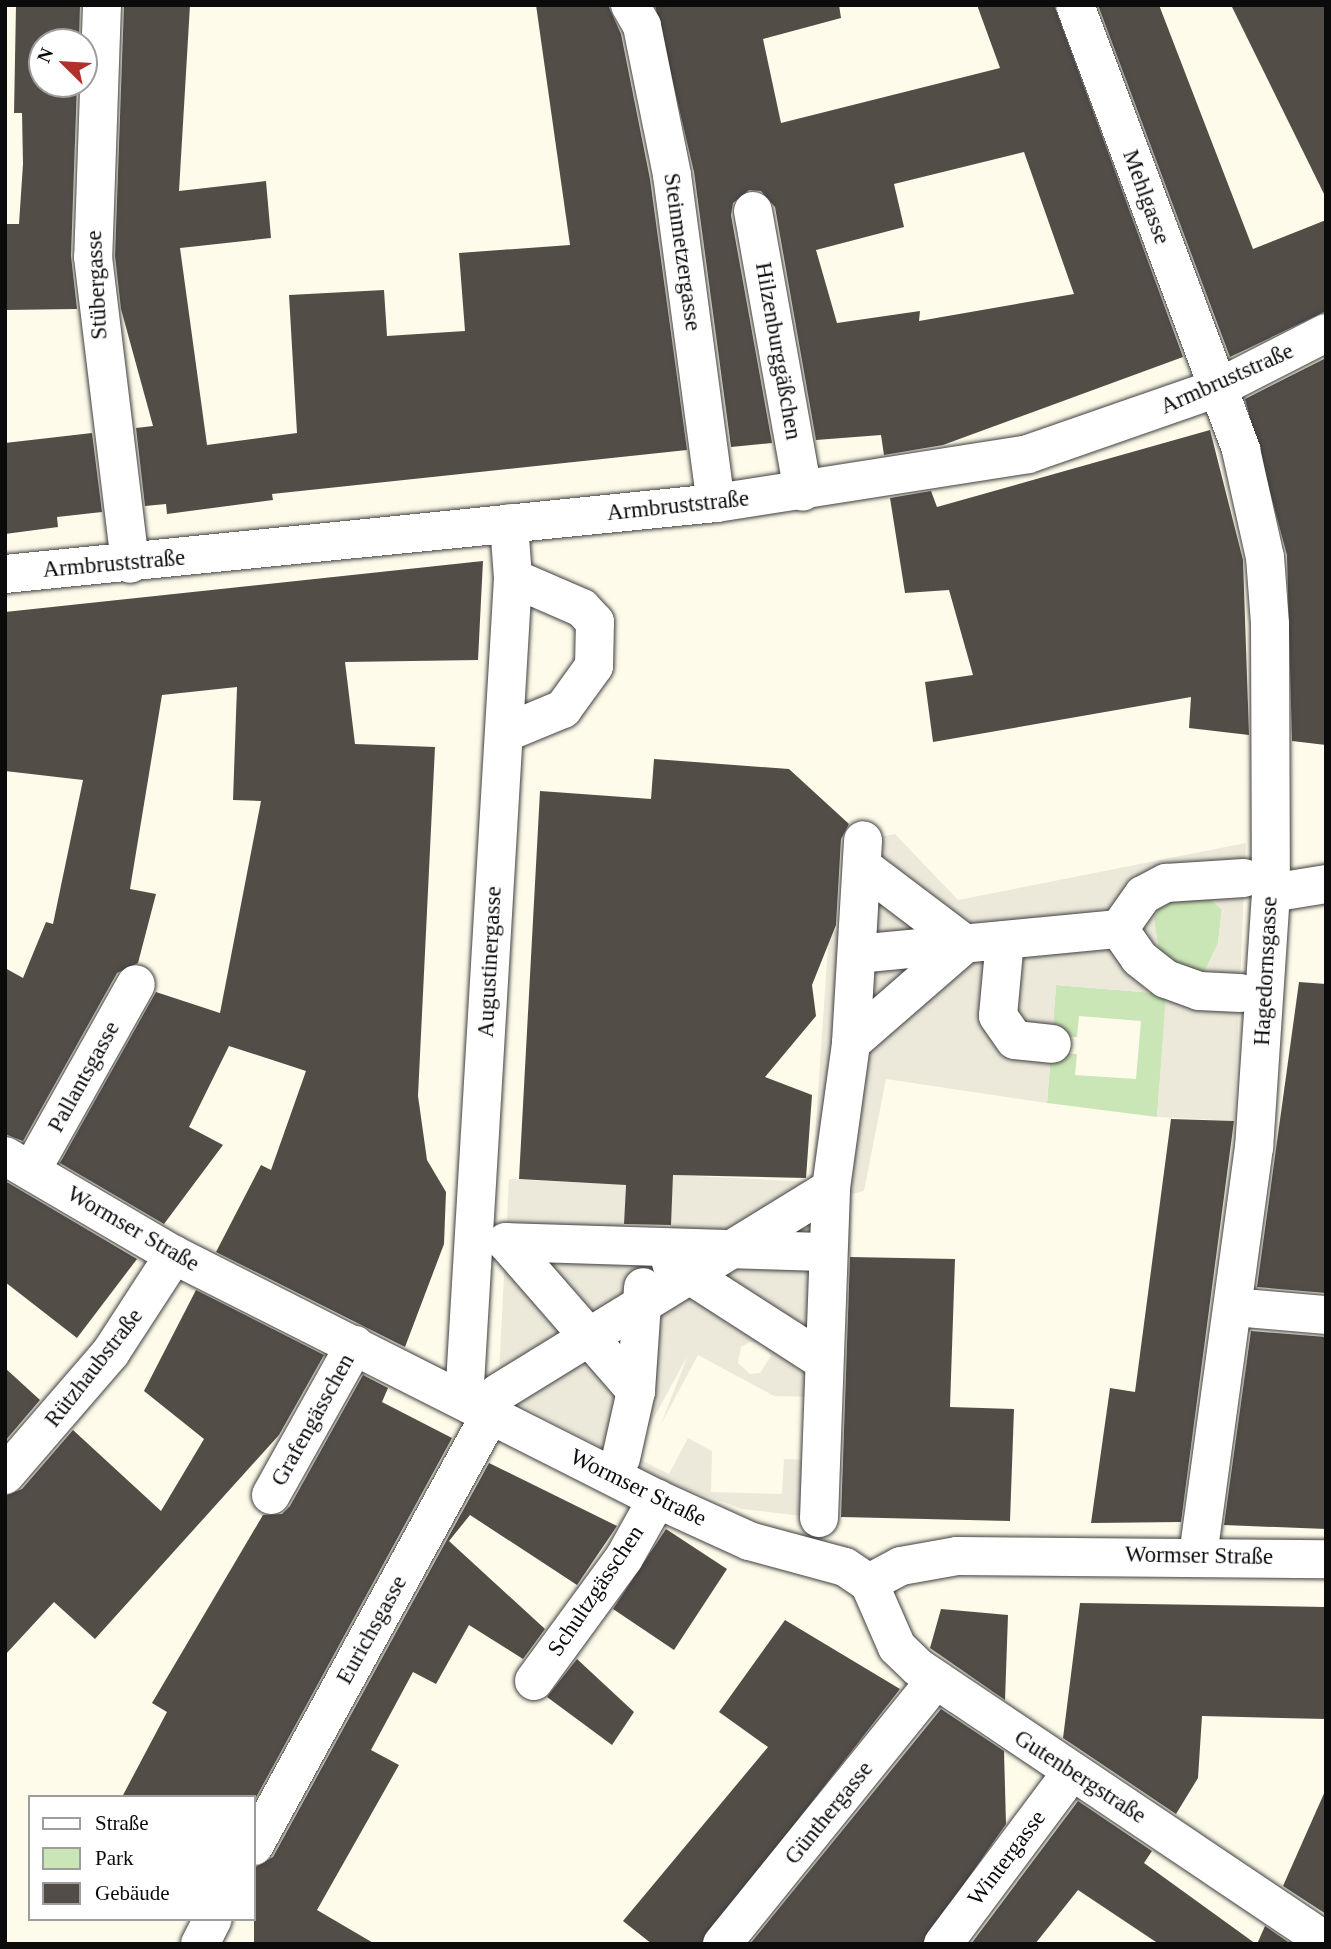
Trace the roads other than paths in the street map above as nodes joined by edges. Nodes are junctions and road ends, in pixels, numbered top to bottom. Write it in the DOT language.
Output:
graph roads {
  1 [pos="102,5"];
  2 [pos="630,5"];
  3 [pos="1075,5"];
  4 [pos="753,211"];
  5 [pos="1326,333"];
  6 [pos="1218,388"];
  7 [pos="803,492"];
  8 [pos="716,503"];
  9 [pos="509,523"];
  10 [pos="130,564"];
  11 [pos="5,574"];
  12 [pos="513,578"];
  13 [pos="505,733"];
  14 [pos="1326,884"];
  15 [pos="1258,886"];
  16 [pos="1119,929"];
  17 [pos="1004,940"];
  18 [pos="965,944"];
  19 [pos="857,954"];
  20 [pos="136,984"];
  21 [pos="1240,993"];
  22 [pos="851,1044"];
  23 [pos="1052,1044"];
  24 [pos="18,1163"];
  25 [pos="831,1188"];
  26 [pos="646,1238"];
  27 [pos="732,1249"];
  28 [pos="827,1252"];
  29 [pos="174,1255"];
  30 [pos="690,1275"];
  31 [pos="641,1305"];
  32 [pos="1233,1307"];
  33 [pos="1326,1315"];
  34 [pos="589,1337"];
  35 [pos="355,1345"];
  36 [pos="822,1360"];
  37 [pos="636,1391"];
  38 [pos="484,1403"];
  39 [pos="621,1458"];
  40 [pos="5,1475"];
  41 [pos="271,1495"];
  42 [pos="657,1499"];
  43 [pos="819,1518"];
  44 [pos="1198,1557"];
  45 [pos="1326,1559"];
  46 [pos="869,1583"];
  47 [pos="936,1681"];
  48 [pos="534,1682"];
  49 [pos="1071,1773"];
  50 [pos="256,1842"];
  51 [pos="212,1921"];
  52 [pos="1326,1941"];
  53 [pos="200,1944"];
  54 [pos="722,1944"];
  55 [pos="943,1944"];
  1 -- 10 [label="street, Stübergasse"];
  2 -- 8 [label="street, Steinmetzergasse"];
  3 -- 6 [label="street, Mehlgasse"];
  4 -- 7 [label="street, Hilzenburggäßchen"];
  5 -- 6 [label="street, Armbruststraße"];
  6 -- 7 [label="street, Armbruststraße"];
  6 -- 15 [label="street, Hagedornsgasse"];
  7 -- 8 [label="street, Armbruststraße"];
  8 -- 9 [label="street, Armbruststraße"];
  9 -- 10 [label="street, Armbruststraße"];
  9 -- 12 [label="street, Augustinergasse"];
  10 -- 11 [label="street, Armbruststraße"];
  12 -- 13 [label="street, Augustinergasse"];
  12 -- 13 [label="street"];
  13 -- 38 [label="street, Augustinergasse"];
  14 -- 15 [label="street"];
  15 -- 16 [label="street"];
  15 -- 32 [label="street, Hagedornsgasse"];
  16 -- 17 [label="street"];
  16 -- 21 [label="street"];
  17 -- 18 [label="street"];
  17 -- 23 [label="street"];
  18 -- 19 [label="street"];
  18 -- 19 [label="street"];
  18 -- 22 [label="street"];
  19 -- 22 [label="street"];
  20 -- 24 [label="street, Pallantsgasse"];
  22 -- 25 [label="street"];
  24 -- 29 [label="street, Wormser Straße"];
  25 -- 27 [label="street"];
  25 -- 28 [label="street"];
  26 -- 27 [label="street"];
  26 -- 30 [label="street"];
  26 -- 31 [label="street"];
  26 -- 34 [label="street"];
  27 -- 28 [label="street"];
  27 -- 30 [label="street"];
  28 -- 36 [label="street"];
  29 -- 35 [label="street, Wormser Straße"];
  29 -- 40 [label="street, Rützhaubstraße"];
  30 -- 31 [label="street"];
  30 -- 36 [label="street"];
  31 -- 34 [label="street"];
  31 -- 37 [label="street"];
  32 -- 33 [label="street"];
  32 -- 44 [label="street, Hagedornsgasse"];
  34 -- 37 [label="street"];
  34 -- 38 [label="street"];
  35 -- 38 [label="street, Wormser Straße"];
  35 -- 41 [label="street, Grafengässchen"];
  36 -- 43 [label="street"];
  37 -- 39 [label="street"];
  38 -- 42 [label="street, Wormser Straße"];
  38 -- 50 [label="street, Eurichsgasse"];
  42 -- 46 [label="street, Wormser Straße"];
  42 -- 48 [label="street, Schultzgässchen"];
  44 -- 45 [label="street, Wormser Straße"];
  44 -- 46 [label="street, Wormser Straße"];
  46 -- 47 [label="street, Gutenbergstraße"];
  47 -- 49 [label="street, Gutenbergstraße"];
  47 -- 54 [label="street, Günthergasse"];
  49 -- 52 [label="street, Gutenbergstraße"];
  49 -- 55 [label="street, Wintergasse"];
  51 -- 53 [label="street"];
}
